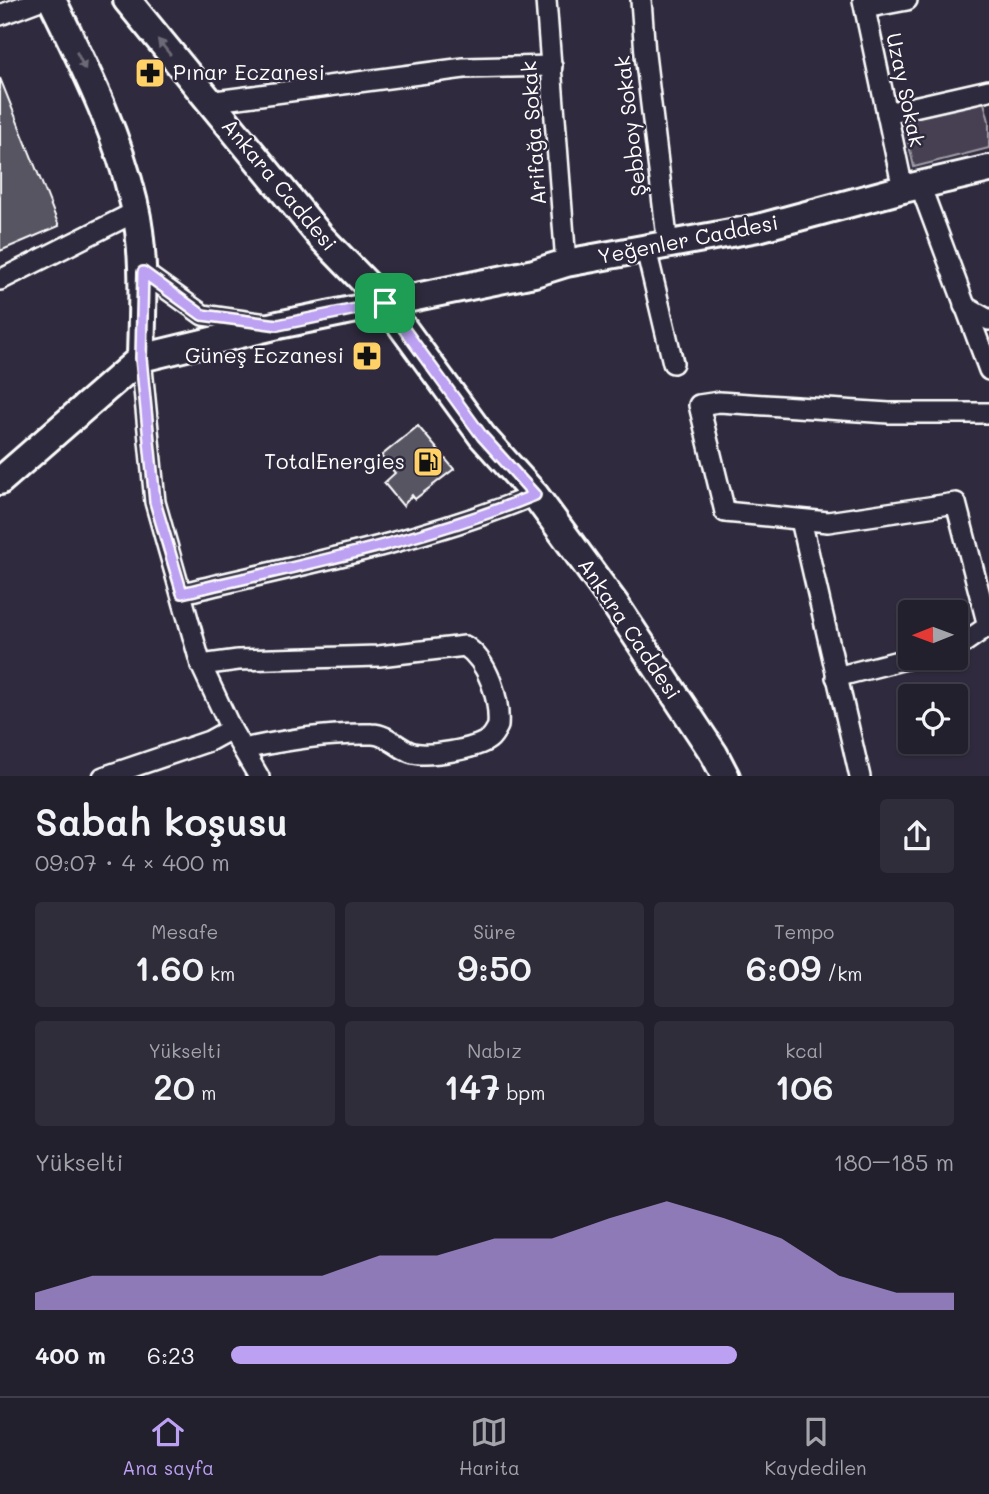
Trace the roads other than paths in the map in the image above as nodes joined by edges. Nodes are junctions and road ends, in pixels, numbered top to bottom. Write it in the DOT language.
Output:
graph roads {
  1 [pos="40,0"];
  2 [pos="52,0"];
  3 [pos="127,0"];
  4 [pos="546,0"];
  5 [pos="641,0"];
  6 [pos="907,0"];
  7 [pos="864,4"];
  8 [pos="0,15"];
  9 [pos="552,66"];
  10 [pos="989,90"];
  11 [pos="208,102"];
  12 [pos="887,113"];
  13 [pos="989,169"];
  14 [pos="911,187"];
  15 [pos="135,212"];
  16 [pos="657,248"];
  17 [pos="566,263"];
  18 [pos="143,272"];
  19 [pos="0,280"];
  20 [pos="385,303"];
  21 [pos="964,306"];
  22 [pos="989,320"];
  23 [pos="278,325"];
  24 [pos="141,358"];
  25 [pos="673,363"];
  26 [pos="989,370"];
  27 [pos="989,413"];
  28 [pos="0,481"];
  29 [pos="535,495"];
  30 [pos="801,520"];
  31 [pos="182,593"];
  32 [pos="968,641"];
  33 [pos="898,661"];
  34 [pos="201,664"];
  35 [pos="836,677"];
  36 [pos="231,729"];
  37 [pos="243,749"];
  38 [pos="103,776"];
  39 [pos="259,776"];
  40 [pos="726,776"];
  41 [pos="860,776"];
  1 -- 8 [label="street"];
  2 -- 15 [label="street, one-way"];
  11 -- 3 [label="street, Ankara Caddesi, one-way"];
  4 -- 9 [label="street, Arifağa Sokak"];
  5 -- 16 [label="street, Şebboy Sokak"];
  6 -- 7 [label="street"];
  7 -- 12 [label="street, Uzay Sokak"];
  9 -- 11 [label="street"];
  9 -- 17 [label="street, Arifağa Sokak"];
  10 -- 12 [label="street"];
  11 -- 20 [label="street, Ankara Caddesi"];
  12 -- 14 [label="street, Uzay Sokak"];
  13 -- 14 [label="street, Yeğenler Caddesi"];
  14 -- 16 [label="street, Yeğenler Caddesi"];
  14 -- 21 [label="street, Uzay Sokak"];
  15 -- 18 [label="street"];
  15 -- 19 [label="street"];
  16 -- 17 [label="street, Yeğenler Caddesi"];
  16 -- 25 [label="street, Şebboy Sokak"];
  17 -- 20 [label="street, Yeğenler Caddesi"];
  18 -- 23 [label="street"];
  18 -- 24 [label="street"];
  20 -- 23 [label="street, Yeğenler Caddesi"];
  20 -- 29 [label="street, Ankara Caddesi"];
  21 -- 22 [label="street"];
  21 -- 26 [label="street, Uzay Sokak"];
  23 -- 24 [label="street, Yeğenler Caddesi"];
  24 -- 28 [label="street"];
  24 -- 31 [label="street"];
  27 -- 30 [label="street"];
  29 -- 31 [label="street"];
  29 -- 40 [label="street, Ankara Caddesi"];
  30 -- 32 [label="street"];
  30 -- 35 [label="street"];
  31 -- 34 [label="street"];
  33 -- 35 [label="street"];
  34 -- 36 [label="street"];
  34 -- 37 [label="street"];
  35 -- 41 [label="street"];
  36 -- 37 [label="street"];
  36 -- 38 [label="street"];
  37 -- 39 [label="street"];
}
